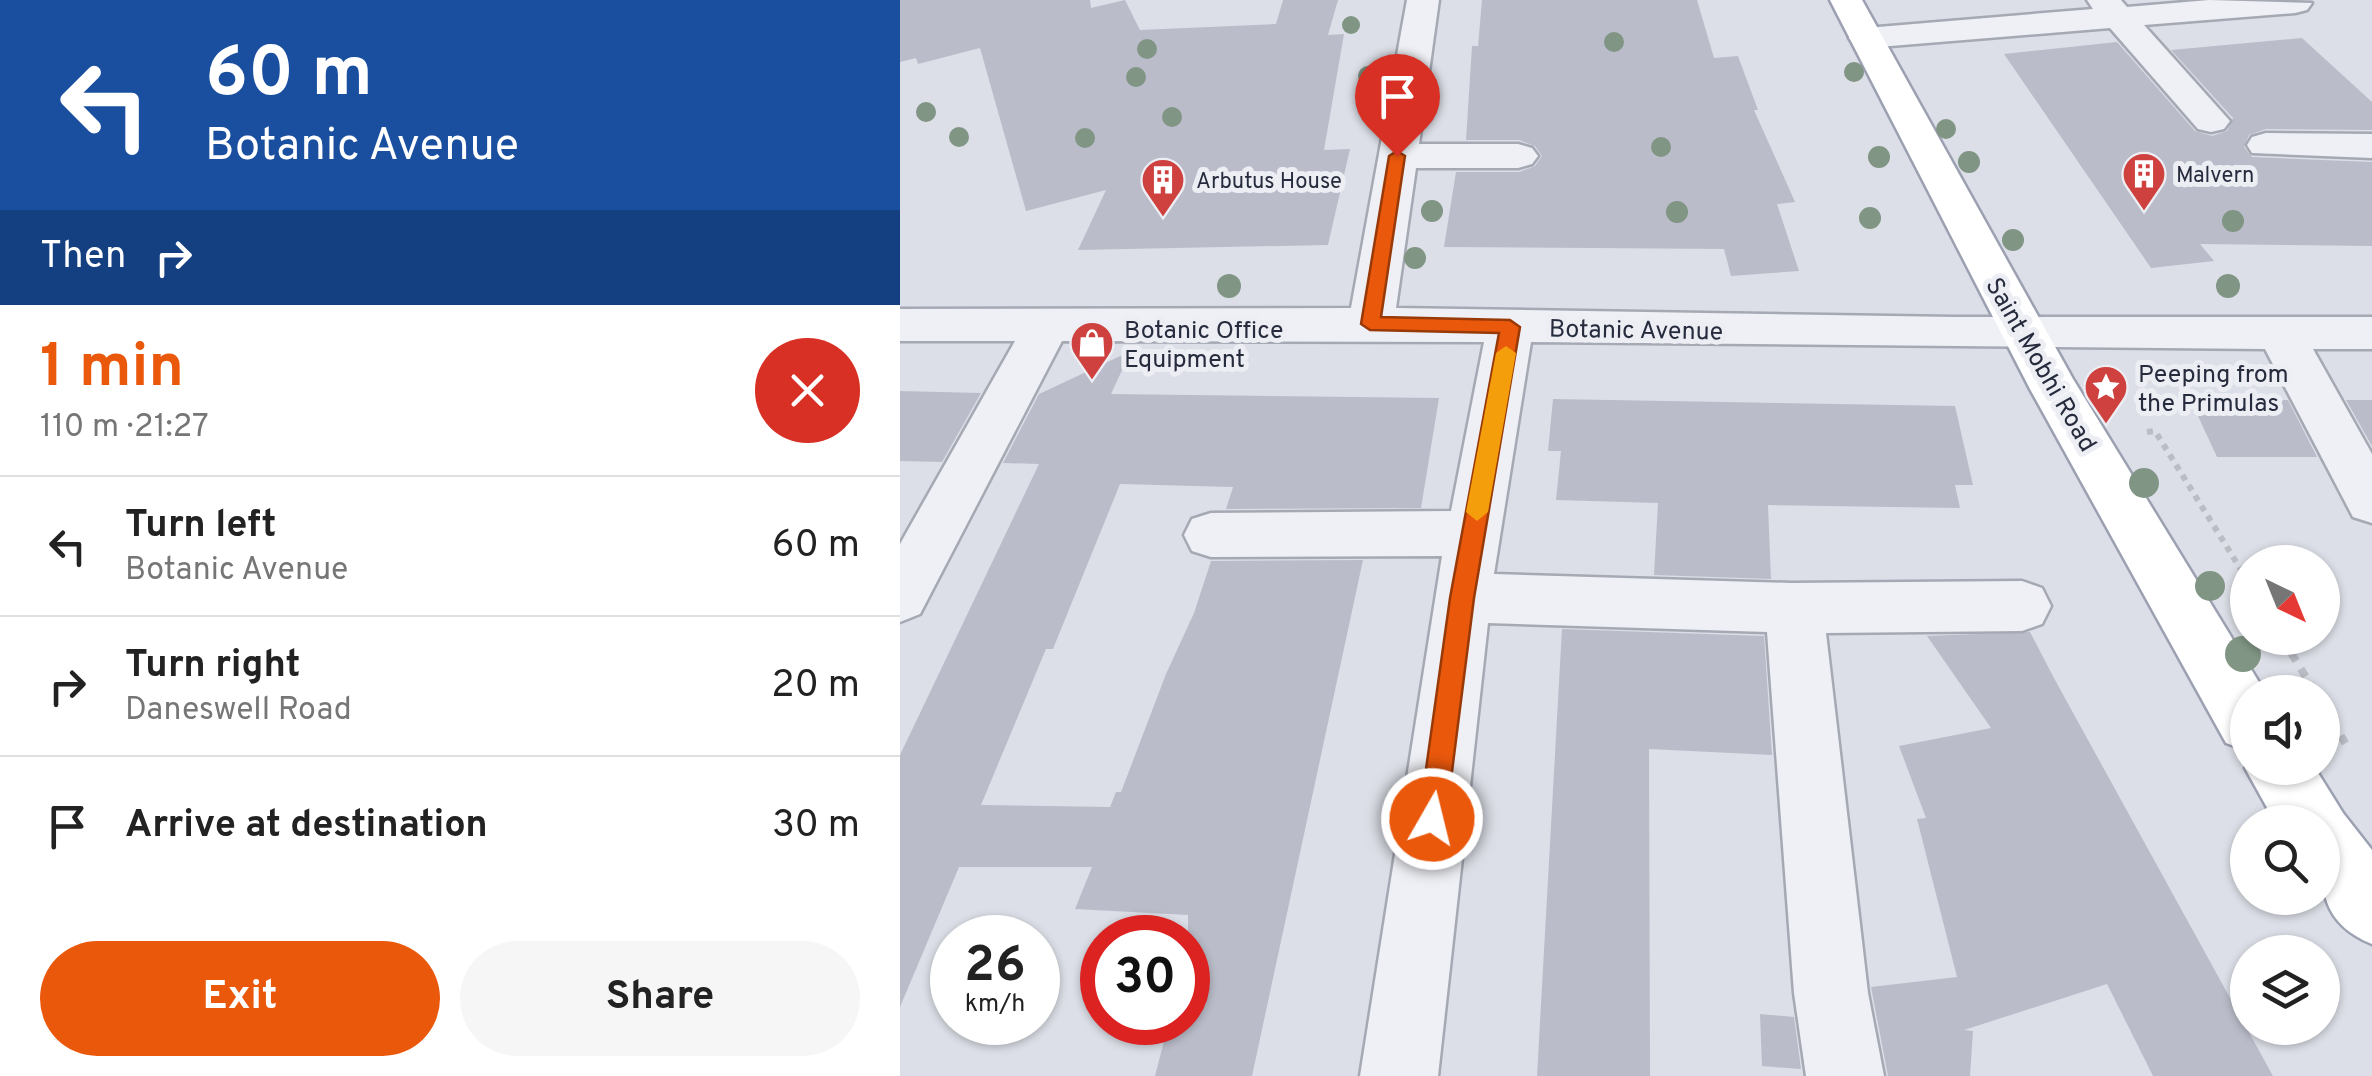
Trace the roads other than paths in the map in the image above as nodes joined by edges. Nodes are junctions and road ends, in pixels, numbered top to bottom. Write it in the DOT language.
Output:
graph roads {
  1 [pos="1423,0"];
  2 [pos="1846,0"];
  3 [pos="2294,3"];
  4 [pos="2109,8"];
  5 [pos="1866,38"];
  6 [pos="2211,121"];
  7 [pos="2266,145"];
  8 [pos="2372,146"];
  9 [pos="1397,156"];
  10 [pos="1518,156"];
  11 [pos="1370,324"];
  12 [pos="900,325"];
  13 [pos="1047,325"];
  14 [pos="1510,327"];
  15 [pos="2279,331"];
  16 [pos="2372,333"];
  17 [pos="2025,334"];
  18 [pos="2372,502"];
  19 [pos="1473,533"];
  20 [pos="1211,534"];
  21 [pos="900,598"];
  22 [pos="1462,598"];
  23 [pos="2022,606"];
  24 [pos="1791,608"];
  25 [pos="2230,691"];
  26 [pos="2340,864"];
  27 [pos="2372,909"];
  28 [pos="1398,1076"];
  29 [pos="1846,1076"];
  1 -- 9 [label="street"];
  2 -- 5 [label="main road, Saint Mobhi Road"];
  3 -- 4 [label="street"];
  4 -- 5 [label="street"];
  4 -- 6 [label="street"];
  5 -- 17 [label="main road, Saint Mobhi Road"];
  7 -- 8 [label="street"];
  9 -- 10 [label="street"];
  9 -- 11 [label="street"];
  11 -- 13 [label="street, Botanic Avenue"];
  11 -- 14 [label="street, Botanic Avenue"];
  12 -- 13 [label="street, Botanic Avenue"];
  13 -- 21 [label="street"];
  14 -- 17 [label="street, Botanic Avenue"];
  14 -- 19 [label="street"];
  15 -- 16 [label="street, Botanic Avenue"];
  15 -- 17 [label="street, Botanic Avenue"];
  15 -- 18 [label="street"];
  17 -- 25 [label="main road, Saint Mobhi Road"];
  19 -- 20 [label="street"];
  19 -- 22 [label="street"];
  22 -- 24 [label="street"];
  22 -- 28 [label="street"];
  23 -- 24 [label="street"];
  24 -- 29 [label="street"];
  26 -- 27 [label="main road"];
}
